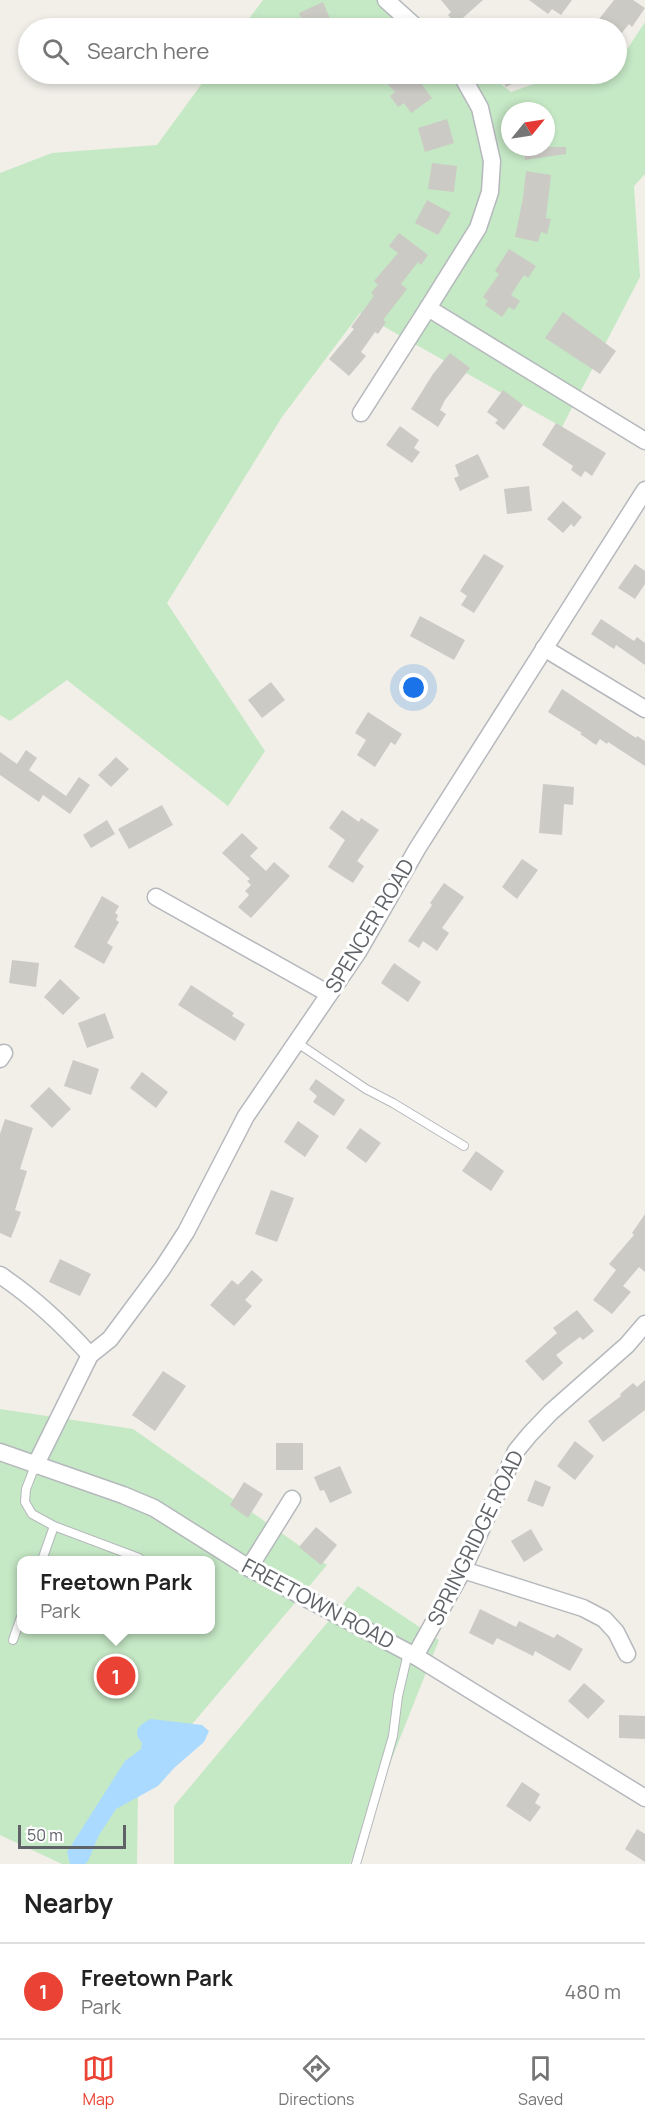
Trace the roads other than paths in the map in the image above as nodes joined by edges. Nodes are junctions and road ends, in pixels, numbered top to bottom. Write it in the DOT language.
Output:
graph roads {
  1 [pos="386,0"];
  2 [pos="406,18"];
  3 [pos="467,84"];
  4 [pos="428,308"];
  5 [pos="361,413"];
  6 [pos="645,441"];
  7 [pos="645,490"];
  8 [pos="544,648"];
  9 [pos="645,709"];
  10 [pos="156,897"];
  11 [pos="329,994"];
  12 [pos="296,1042"];
  13 [pos="464,1146"];
  14 [pos="0,1275"];
  15 [pos="645,1324"];
  16 [pos="90,1355"];
  17 [pos="0,1452"];
  18 [pos="34,1466"];
  19 [pos="292,1499"];
  20 [pos="54,1526"];
  21 [pos="43,1556"];
  22 [pos="134,1556"];
  23 [pos="249,1568"];
  24 [pos="464,1569"];
  25 [pos="17,1628"];
  26 [pos="13,1640"];
  27 [pos="412,1654"];
  28 [pos="627,1654"];
  29 [pos="645,1798"];
  30 [pos="356,1864"];
  1 -- 2 [label="street"];
  3 -- 4 [label="street"];
  4 -- 5 [label="street"];
  4 -- 6 [label="street"];
  7 -- 8 [label="street, SPENCER ROAD"];
  8 -- 9 [label="street"];
  8 -- 11 [label="street, SPENCER ROAD"];
  10 -- 11 [label="street"];
  11 -- 12 [label="street, SPENCER ROAD"];
  12 -- 13 [label="lane"];
  12 -- 16 [label="street, SPENCER ROAD"];
  14 -- 16 [label="street"];
  15 -- 24 [label="street, SPRINGRIDGE ROAD"];
  16 -- 18 [label="street"];
  17 -- 18 [label="street, FREETOWN ROAD"];
  18 -- 20 [label="lane"];
  18 -- 23 [label="street, FREETOWN ROAD"];
  19 -- 23 [label="street"];
  20 -- 21 [label="lane"];
  20 -- 22 [label="lane"];
  23 -- 27 [label="street, FREETOWN ROAD"];
  24 -- 27 [label="street, SPRINGRIDGE ROAD"];
  24 -- 28 [label="street"];
  25 -- 26 [label="lane"];
  27 -- 29 [label="street, FREETOWN ROAD"];
  27 -- 30 [label="lane"];
}
